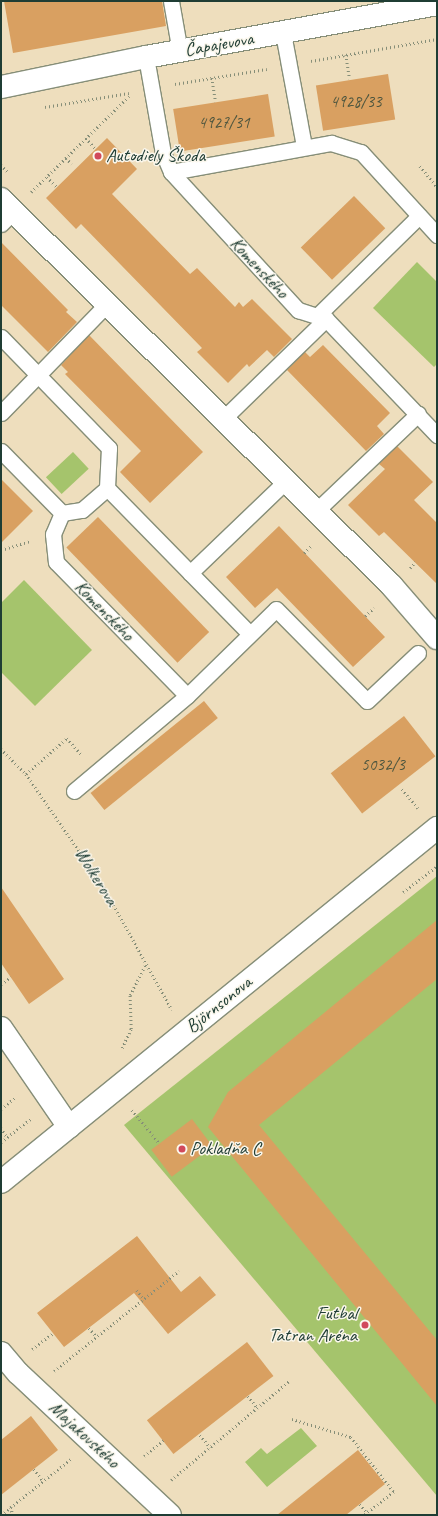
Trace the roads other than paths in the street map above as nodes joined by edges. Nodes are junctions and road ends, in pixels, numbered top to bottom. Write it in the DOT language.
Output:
graph roads {
  1 [pos="171,1"];
  2 [pos="437,4"];
  3 [pos="410,5"];
  4 [pos="283,33"];
  5 [pos="180,52"];
  6 [pos="146,57"];
  7 [pos="1,88"];
  8 [pos="304,146"];
  9 [pos="171,172"];
  10 [pos="5,211"];
  11 [pos="420,216"];
  12 [pos="437,235"];
  13 [pos="107,304"];
  14 [pos="321,318"];
  15 [pos="1,337"];
  16 [pos="38,375"];
  17 [pos="1,413"];
  18 [pos="418,414"];
  19 [pos="223,419"];
  20 [pos="437,435"];
  21 [pos="1,451"];
  22 [pos="286,481"];
  23 [pos="107,488"];
  24 [pos="316,511"];
  25 [pos="62,513"];
  26 [pos="190,573"];
  27 [pos="250,634"];
  28 [pos="437,638"];
  29 [pos="418,653"];
  30 [pos="188,696"];
  31 [pos="74,791"];
  32 [pos="437,828"];
  33 [pos="1,1028"];
  34 [pos="69,1127"];
  35 [pos="1,1182"];
  36 [pos="1,1353"];
  37 [pos="170,1515"];
  1 -- 5 [label="lane"];
  2 -- 3 [label="street, Čapajevova"];
  3 -- 4 [label="street, Čapajevova"];
  4 -- 5 [label="street, Čapajevova"];
  4 -- 8 [label="lane"];
  5 -- 6 [label="street, Čapajevova"];
  6 -- 7 [label="street, Čapajevova"];
  6 -- 9 [label="lane, Komenského"];
  8 -- 9 [label="lane"];
  8 -- 11 [label="lane"];
  9 -- 14 [label="lane, Komenského"];
  10 -- 13 [label="street"];
  11 -- 12 [label="lane"];
  11 -- 14 [label="lane"];
  13 -- 16 [label="lane"];
  13 -- 19 [label="street"];
  14 -- 18 [label="lane, Komenského"];
  14 -- 19 [label="lane"];
  15 -- 16 [label="lane"];
  16 -- 17 [label="lane"];
  16 -- 23 [label="lane"];
  18 -- 20 [label="lane, Komenského"];
  18 -- 24 [label="lane"];
  19 -- 22 [label="street"];
  21 -- 25 [label="lane"];
  22 -- 24 [label="street"];
  22 -- 26 [label="lane"];
  23 -- 25 [label="lane"];
  23 -- 26 [label="lane"];
  24 -- 28 [label="street"];
  25 -- 30 [label="lane, Komenského"];
  26 -- 27 [label="lane"];
  27 -- 29 [label="lane"];
  27 -- 30 [label="lane"];
  30 -- 31 [label="lane"];
  32 -- 34 [label="street, Björnsonova"];
  33 -- 34 [label="street"];
  34 -- 35 [label="street, Björnsonova"];
  36 -- 37 [label="street, Majakovského"];
}
